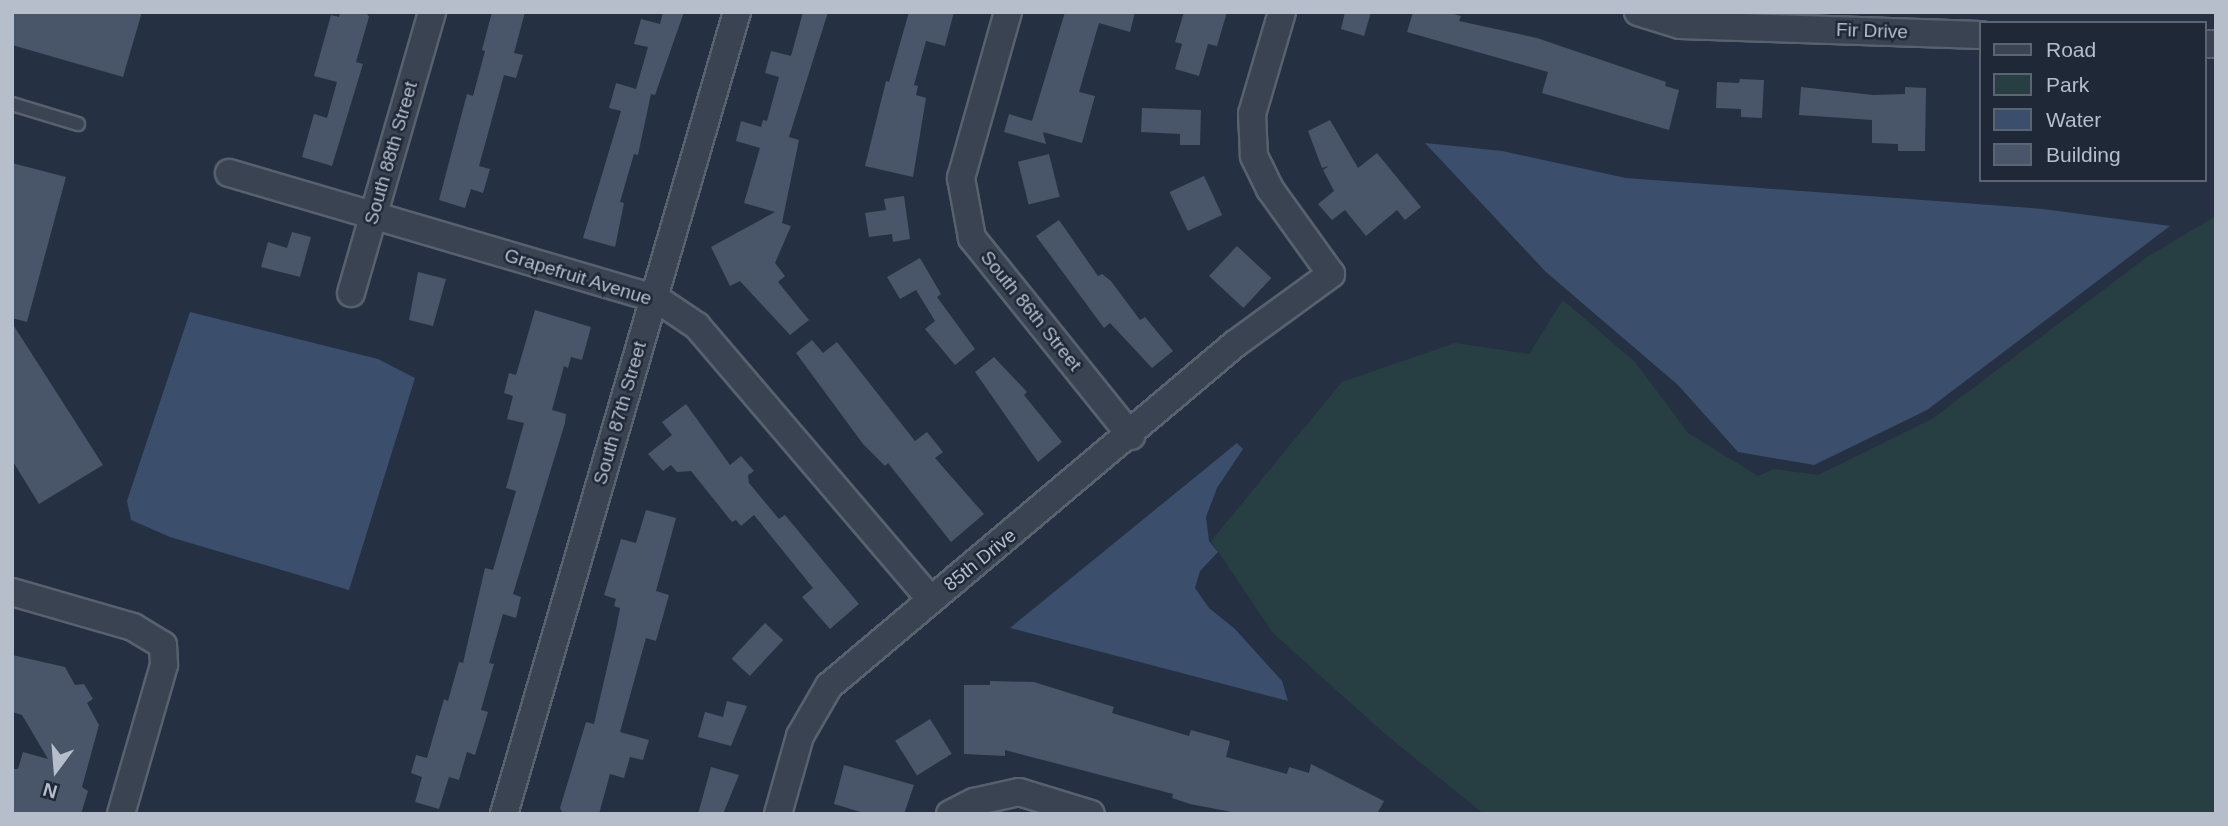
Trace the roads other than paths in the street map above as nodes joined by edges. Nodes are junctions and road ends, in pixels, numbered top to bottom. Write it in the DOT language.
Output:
graph roads {
  1 [pos="432,12"];
  2 [pos="737,12"];
  3 [pos="1008,12"];
  4 [pos="1282,12"];
  5 [pos="1638,12"];
  6 [pos="1828,21"];
  7 [pos="1980,35"];
  8 [pos="12,104"];
  9 [pos="78,124"];
  10 [pos="229,173"];
  11 [pos="373,217"];
  12 [pos="351,293"];
  13 [pos="657,299"];
  14 [pos="1131,436"];
  15 [pos="12,592"];
  16 [pos="931,600"];
  17 [pos="121,814"];
  18 [pos="504,814"];
  19 [pos="778,814"];
  20 [pos="950,814"];
  21 [pos="1091,814"];
  1 -- 11 [label="street, South 88th Street"];
  2 -- 13 [label="street, South 87th Street"];
  3 -- 14 [label="street, South 86th Street"];
  4 -- 14 [label="street, 85th Drive"];
  5 -- 6 [label="street, Fir Drive"];
  6 -- 7 [label="street, Fir Drive"];
  8 -- 9 [label="lane"];
  10 -- 11 [label="street, Grapefruit Avenue"];
  11 -- 12 [label="street, South 88th Street"];
  11 -- 13 [label="street, Grapefruit Avenue"];
  13 -- 16 [label="street, Grapefruit Avenue"];
  13 -- 18 [label="street, South 87th Street"];
  14 -- 16 [label="street, 85th Drive"];
  15 -- 17 [label="street"];
  16 -- 19 [label="street, 85th Drive"];
  20 -- 21 [label="street"];
}
